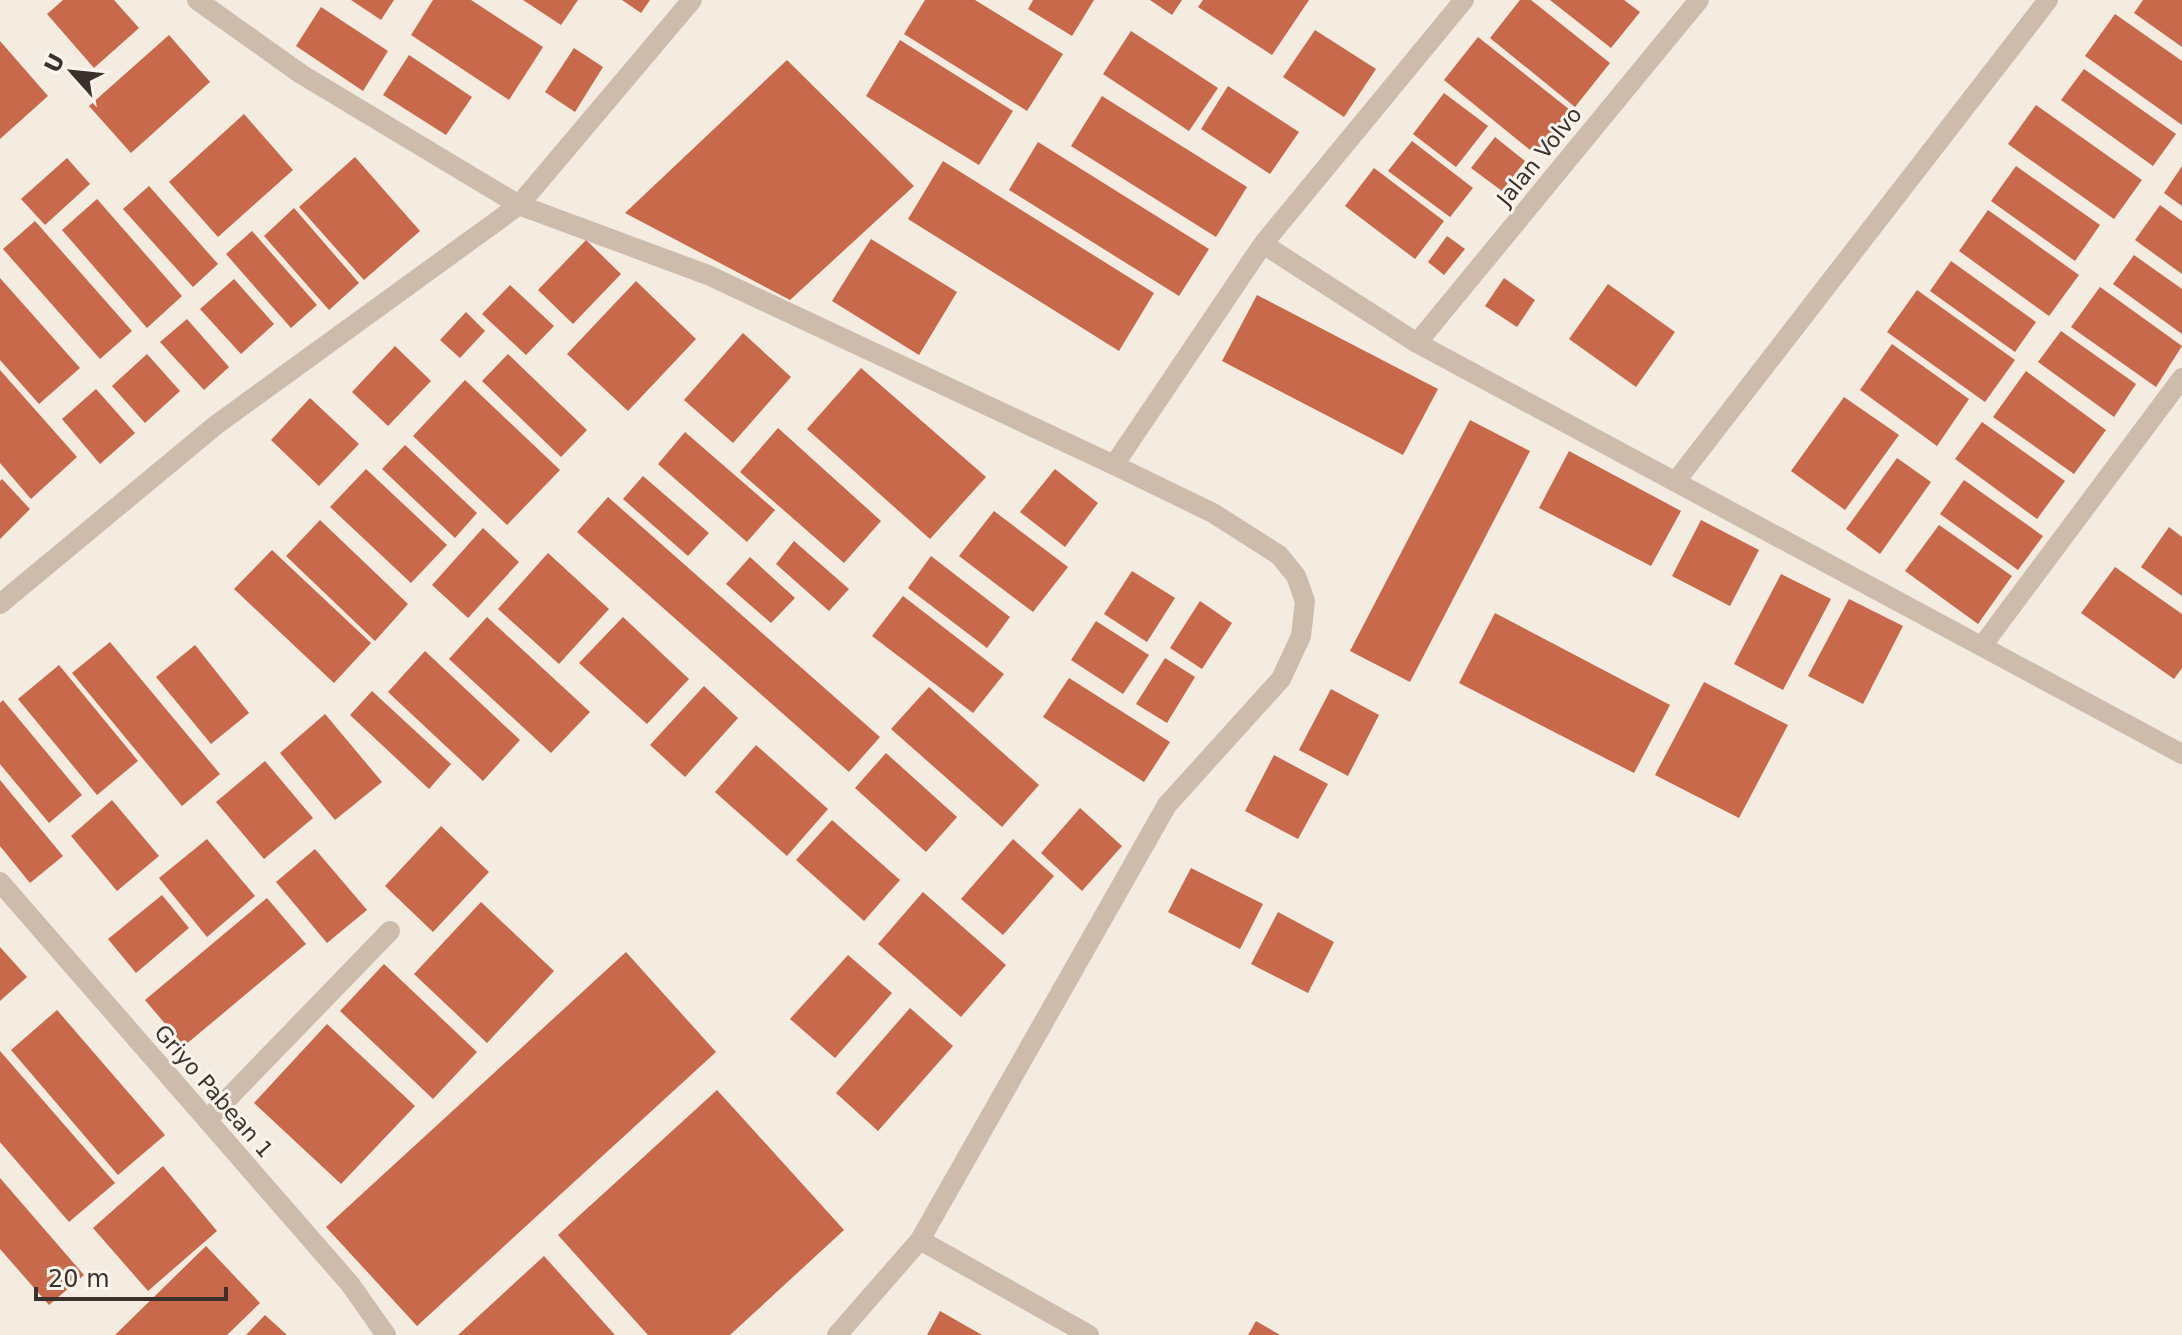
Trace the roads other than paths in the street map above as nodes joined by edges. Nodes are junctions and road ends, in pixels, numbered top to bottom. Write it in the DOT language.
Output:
graph roads {
  1 [pos="197,0"];
  2 [pos="692,0"];
  3 [pos="1464,0"];
  4 [pos="1699,0"];
  5 [pos="2048,0"];
  6 [pos="519,205"];
  7 [pos="1263,244"];
  8 [pos="1417,343"];
  9 [pos="2182,378"];
  10 [pos="1114,465"];
  11 [pos="1676,481"];
  12 [pos="0,604"];
  13 [pos="1982,646"];
  14 [pos="2182,754"];
  15 [pos="0,882"];
  16 [pos="390,931"];
  17 [pos="207,1120"];
  18 [pos="920,1240"];
  19 [pos="386,1335"];
  20 [pos="837,1335"];
  21 [pos="1089,1335"];
  1 -- 6 [label="street"];
  2 -- 6 [label="street"];
  3 -- 7 [label="street"];
  4 -- 8 [label="street, Jalan Volvo"];
  5 -- 11 [label="street"];
  6 -- 10 [label="street"];
  6 -- 12 [label="street"];
  7 -- 8 [label="street"];
  7 -- 10 [label="street"];
  8 -- 11 [label="street"];
  9 -- 13 [label="street"];
  10 -- 18 [label="street"];
  11 -- 13 [label="street"];
  13 -- 14 [label="street"];
  15 -- 17 [label="street, Griyo Pabean 1"];
  16 -- 17 [label="street"];
  17 -- 19 [label="street, Griyo Pabean 1"];
  18 -- 20 [label="street"];
  18 -- 21 [label="street"];
}
